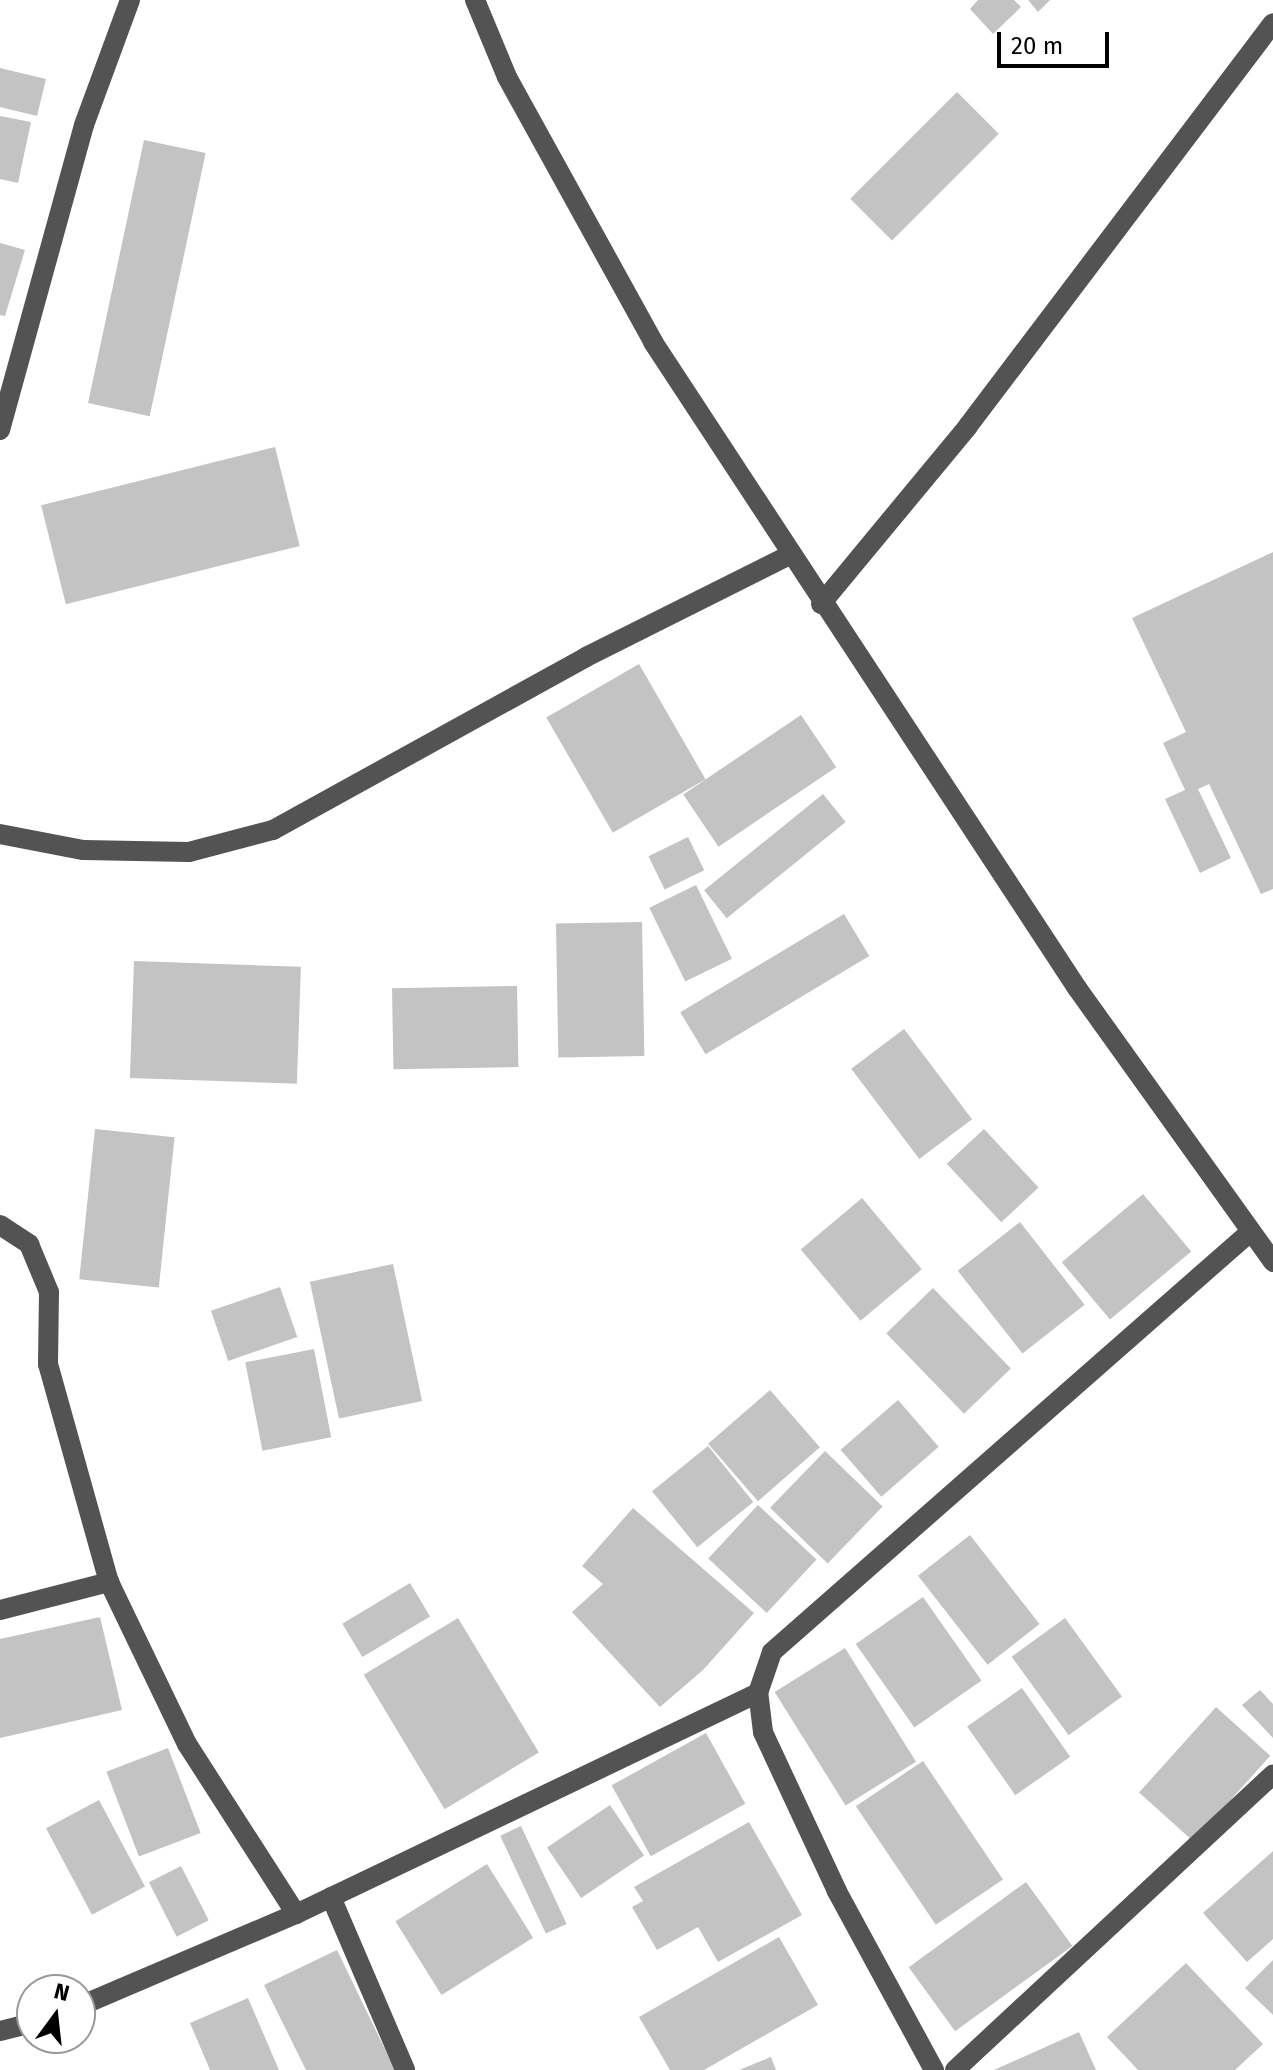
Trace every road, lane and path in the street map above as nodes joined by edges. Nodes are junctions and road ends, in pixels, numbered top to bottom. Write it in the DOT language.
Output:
graph roads {
  1 [pos="130,0"];
  2 [pos="475,0"];
  3 [pos="1273,23"];
  4 [pos="0,430"];
  5 [pos="790,555"];
  6 [pos="821,604"];
  7 [pos="0,834"];
  8 [pos="0,1225"];
  9 [pos="1249,1233"];
  10 [pos="1273,1262"];
  11 [pos="109,1582"];
  12 [pos="0,1610"];
  13 [pos="758,1693"];
  14 [pos="1273,1774"];
  15 [pos="331,1897"];
  16 [pos="296,1914"];
  17 [pos="96,1999"];
  18 [pos="405,2070"];
  19 [pos="934,2070"];
  20 [pos="955,2070"];
  1 -- 4 [label="street"];
  2 -- 5 [label="street"];
  3 -- 6 [label="street"];
  5 -- 6 [label="street"];
  5 -- 7 [label="street"];
  6 -- 9 [label="street"];
  8 -- 11 [label="street"];
  9 -- 10 [label="street"];
  9 -- 13 [label="street"];
  11 -- 12 [label="street"];
  11 -- 16 [label="street"];
  13 -- 15 [label="street"];
  13 -- 19 [label="street"];
  14 -- 20 [label="street"];
  15 -- 16 [label="street"];
  15 -- 18 [label="street"];
  16 -- 17 [label="street"];
}
